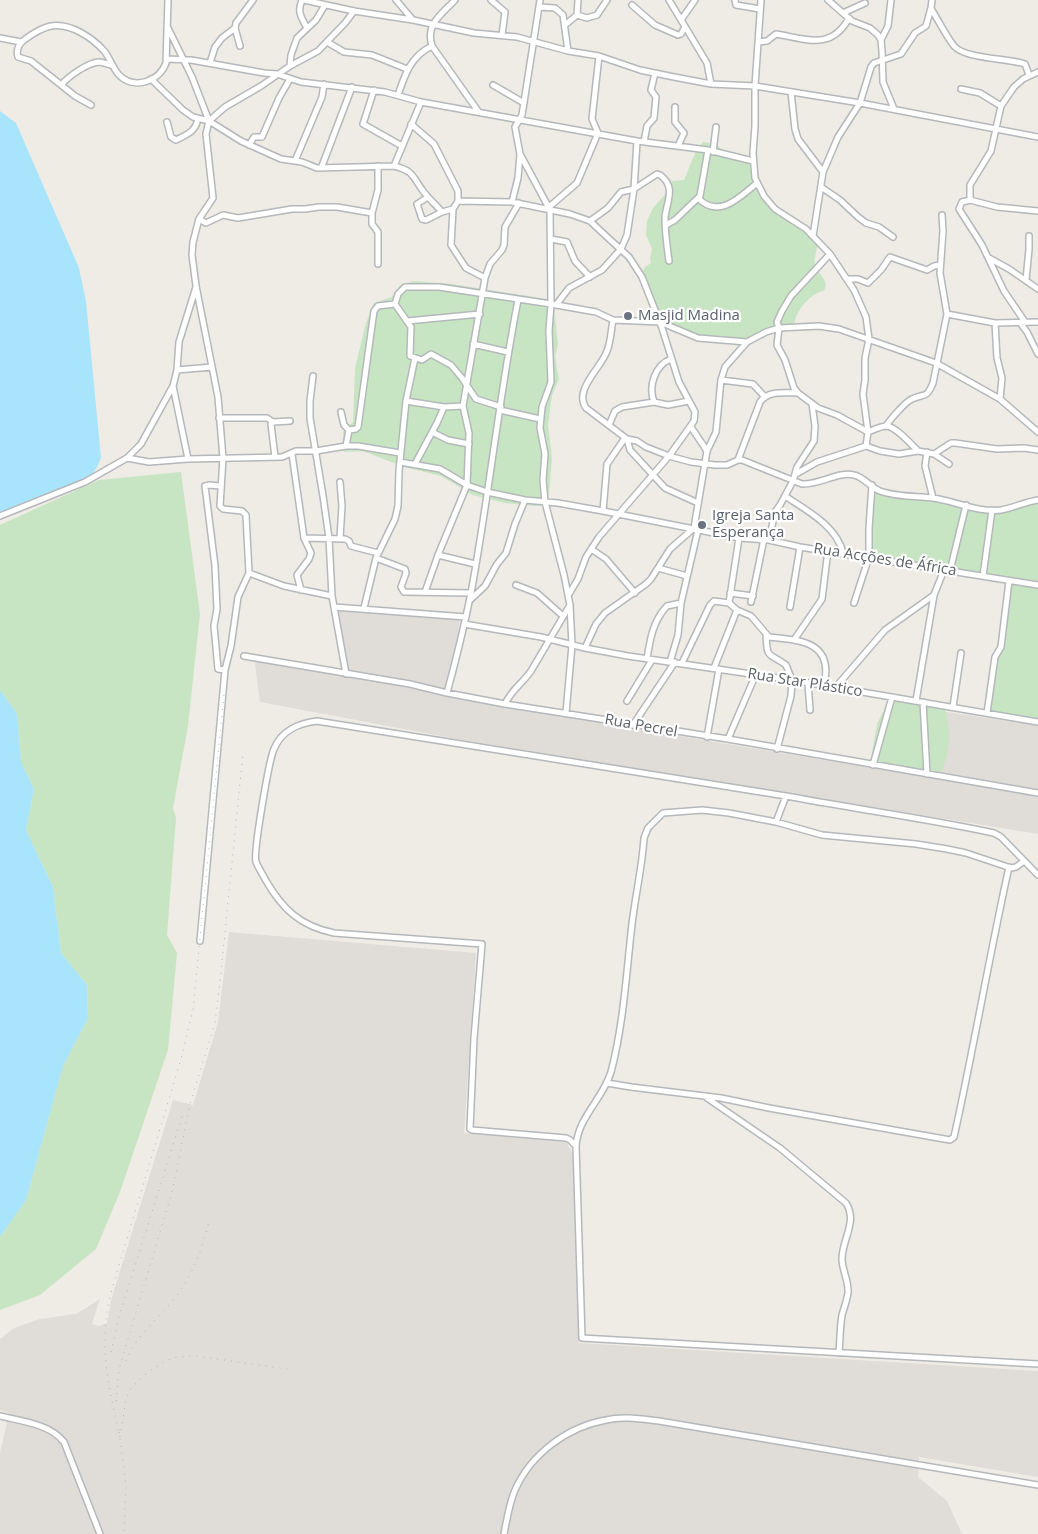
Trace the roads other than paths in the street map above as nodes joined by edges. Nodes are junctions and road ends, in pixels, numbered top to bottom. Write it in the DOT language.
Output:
graph roads {
  1 [pos="168,0"];
  2 [pos="253,0"];
  3 [pos="303,0"];
  4 [pos="339,0"];
  5 [pos="396,0"];
  6 [pos="455,0"];
  7 [pos="491,0"];
  8 [pos="540,0"];
  9 [pos="578,0"];
  10 [pos="606,0"];
  11 [pos="669,0"];
  12 [pos="695,0"];
  13 [pos="735,0"];
  14 [pos="760,0"];
  15 [pos="828,0"];
  16 [pos="891,0"];
  17 [pos="932,0"];
  18 [pos="865,3"];
  19 [pos="325,5"];
  20 [pos="632,5"];
  21 [pos="335,7"];
  22 [pos="539,7"];
  23 [pos="931,8"];
  24 [pos="760,9"];
  25 [pos="354,11"];
  26 [pos="843,13"];
  27 [pos="577,15"];
  28 [pos="849,18"];
  29 [pos="413,20"];
  30 [pos="680,20"];
  31 [pos="432,24"];
  32 [pos="565,25"];
  33 [pos="167,26"];
  34 [pos="685,27"];
  35 [pos="235,28"];
  36 [pos="307,28"];
  37 [pos="502,35"];
  38 [pos="0,38"];
  39 [pos="881,40"];
  40 [pos="21,42"];
  41 [pos="327,42"];
  42 [pos="533,42"];
  43 [pos="758,42"];
  44 [pos="240,46"];
  45 [pos="432,46"];
  46 [pos="568,51"];
  47 [pos="599,56"];
  48 [pos="166,59"];
  49 [pos="184,59"];
  50 [pos="882,60"];
  51 [pos="210,63"];
  52 [pos="111,65"];
  53 [pos="290,66"];
  54 [pos="407,69"];
  55 [pos="1038,72"];
  56 [pos="655,73"];
  57 [pos="277,74"];
  58 [pos="1029,75"];
  59 [pos="290,78"];
  60 [pos="152,79"];
  61 [pos="324,84"];
  62 [pos="711,84"];
  63 [pos="62,85"];
  64 [pos="493,85"];
  65 [pos="755,86"];
  66 [pos="352,87"];
  67 [pos="961,88"];
  68 [pos="374,90"];
  69 [pos="791,92"];
  70 [pos="398,95"];
  71 [pos="421,102"];
  72 [pos="524,103"];
  73 [pos="860,103"];
  74 [pos="92,105"];
  75 [pos="1001,106"];
  76 [pos="675,107"];
  77 [pos="894,109"];
  78 [pos="478,111"];
  79 [pos="198,119"];
  80 [pos="519,120"];
  81 [pos="209,121"];
  82 [pos="167,122"];
  83 [pos="411,124"];
  84 [pos="716,127"];
  85 [pos="995,130"];
  86 [pos="598,133"];
  87 [pos="1038,137"];
  88 [pos="637,141"];
  89 [pos="644,142"];
  90 [pos="249,145"];
  91 [pos="402,146"];
  92 [pos="678,146"];
  93 [pos="711,151"];
  94 [pos="520,154"];
  95 [pos="294,161"];
  96 [pos="753,161"];
  97 [pos="322,166"];
  98 [pos="378,166"];
  99 [pos="394,166"];
  100 [pos="823,172"];
  101 [pos="758,183"];
  102 [pos="821,187"];
  103 [pos="634,189"];
  104 [pos="428,197"];
  105 [pos="698,198"];
  106 [pos="970,200"];
  107 [pos="458,201"];
  108 [pos="512,202"];
  109 [pos="519,204"];
  110 [pos="550,208"];
  111 [pos="453,210"];
  112 [pos="1038,211"];
  113 [pos="442,212"];
  114 [pos="372,213"];
  115 [pos="942,215"];
  116 [pos="199,219"];
  117 [pos="590,221"];
  118 [pos="666,225"];
  119 [pos="813,236"];
  120 [pos="893,236"];
  121 [pos="1029,236"];
  122 [pos="551,239"];
  123 [pos="621,250"];
  124 [pos="830,254"];
  125 [pos="989,258"];
  126 [pos="669,261"];
  127 [pos="378,264"];
  128 [pos="940,265"];
  129 [pos="590,277"];
  130 [pos="485,278"];
  131 [pos="847,279"];
  132 [pos="1026,280"];
  133 [pos="196,286"];
  134 [pos="1038,289"];
  135 [pos="482,294"];
  136 [pos="518,300"];
  137 [pos="394,304"];
  138 [pos="553,304"];
  139 [pos="480,314"];
  140 [pos="947,314"];
  141 [pos="613,320"];
  142 [pos="408,321"];
  143 [pos="660,322"];
  144 [pos="1038,322"];
  145 [pos="995,323"];
  146 [pos="1023,323"];
  147 [pos="779,328"];
  148 [pos="868,339"];
  149 [pos="747,342"];
  150 [pos="473,344"];
  151 [pos="508,352"];
  152 [pos="1038,354"];
  153 [pos="415,358"];
  154 [pos="671,359"];
  155 [pos="936,363"];
  156 [pos="212,367"];
  157 [pos="176,370"];
  158 [pos="313,376"];
  159 [pos="721,380"];
  160 [pos="466,385"];
  161 [pos="173,386"];
  162 [pos="798,393"];
  163 [pos="764,396"];
  164 [pos="1000,399"];
  165 [pos="406,401"];
  166 [pos="689,401"];
  167 [pos="654,402"];
  168 [pos="812,404"];
  169 [pos="463,406"];
  170 [pos="444,407"];
  171 [pos="501,408"];
  172 [pos="341,412"];
  173 [pos="220,418"];
  174 [pos="540,419"];
  175 [pos="290,421"];
  176 [pos="273,422"];
  177 [pos="609,425"];
  178 [pos="886,426"];
  179 [pos="691,427"];
  180 [pos="349,430"];
  181 [pos="432,432"];
  182 [pos="868,432"];
  183 [pos="1038,432"];
  184 [pos="626,439"];
  185 [pos="469,444"];
  186 [pos="346,446"];
  187 [pos="866,446"];
  188 [pos="1038,450"];
  189 [pos="316,451"];
  190 [pos="707,451"];
  191 [pos="918,451"];
  192 [pos="927,452"];
  193 [pos="400,453"];
  194 [pos="292,454"];
  195 [pos="934,454"];
  196 [pos="669,456"];
  197 [pos="275,457"];
  198 [pos="127,458"];
  199 [pos="223,458"];
  200 [pos="188,459"];
  201 [pos="738,460"];
  202 [pos="400,462"];
  203 [pos="706,463"];
  204 [pos="415,464"];
  205 [pos="949,464"];
  206 [pos="653,474"];
  207 [pos="796,474"];
  208 [pos="793,481"];
  209 [pos="340,482"];
  210 [pos="467,485"];
  211 [pos="872,485"];
  212 [pos="220,486"];
  213 [pos="487,492"];
  214 [pos="785,496"];
  215 [pos="933,498"];
  216 [pos="525,500"];
  217 [pos="1038,500"];
  218 [pos="546,502"];
  219 [pos="698,503"];
  220 [pos="966,505"];
  221 [pos="992,510"];
  222 [pos="603,511"];
  223 [pos="617,515"];
  224 [pos="0,516"];
  225 [pos="696,529"];
  226 [pos="304,538"];
  227 [pos="329,538"];
  228 [pos="340,538"];
  229 [pos="738,538"];
  230 [pos="767,540"];
  231 [pos="800,547"];
  232 [pos="591,549"];
  233 [pos="828,550"];
  234 [pos="843,552"];
  235 [pos="438,555"];
  236 [pos="377,556"];
  237 [pos="869,557"];
  238 [pos="475,564"];
  239 [pos="658,568"];
  240 [pos="947,570"];
  241 [pos="249,573"];
  242 [pos="687,576"];
  243 [pos="983,576"];
  244 [pos="1009,580"];
  245 [pos="516,585"];
  246 [pos="1038,585"];
  247 [pos="301,590"];
  248 [pos="425,592"];
  249 [pos="471,593"];
  250 [pos="634,593"];
  251 [pos="730,593"];
  252 [pos="569,594"];
  253 [pos="934,595"];
  254 [pos="332,596"];
  255 [pos="469,601"];
  256 [pos="680,603"];
  257 [pos="729,603"];
  258 [pos="854,603"];
  259 [pos="570,605"];
  260 [pos="334,607"];
  261 [pos="790,607"];
  262 [pos="364,608"];
  263 [pos="736,610"];
  264 [pos="563,616"];
  265 [pos="466,617"];
  266 [pos="464,624"];
  267 [pos="766,634"];
  268 [pos="550,639"];
  269 [pos="794,640"];
  270 [pos="572,645"];
  271 [pos="585,648"];
  272 [pos="961,653"];
  273 [pos="244,656"];
  274 [pos="650,659"];
  275 [pos="672,662"];
  276 [pos="682,663"];
  277 [pos="716,668"];
  278 [pos="225,670"];
  279 [pos="346,674"];
  280 [pos="756,674"];
  281 [pos="792,680"];
  282 [pos="808,683"];
  283 [pos="824,686"];
  284 [pos="835,688"];
  285 [pos="447,693"];
  286 [pos="892,697"];
  287 [pos="627,701"];
  288 [pos="916,702"];
  289 [pos="923,702"];
  290 [pos="505,704"];
  291 [pos="953,707"];
  292 [pos="810,710"];
  293 [pos="566,713"];
  294 [pos="987,713"];
  295 [pos="1038,722"];
  296 [pos="633,725"];
  297 [pos="707,737"];
  298 [pos="728,740"];
  299 [pos="777,749"];
  300 [pos="873,765"];
  301 [pos="927,774"];
  302 [pos="1038,793"];
  303 [pos="786,796"];
  304 [pos="776,822"];
  305 [pos="1024,861"];
  306 [pos="1008,867"];
  307 [pos="1038,874"];
  308 [pos="200,941"];
  309 [pos="607,1082"];
  310 [pos="702,1096"];
  311 [pos="576,1146"];
  312 [pos="839,1353"];
  313 [pos="1038,1364"];
  314 [pos="0,1416"];
  315 [pos="1038,1485"];
  316 [pos="100,1534"];
  317 [pos="504,1534"];
  1 -- 33 [label="street"];
  2 -- 35 [label="street"];
  3 -- 19 [label="street"];
  3 -- 36 [label="street"];
  4 -- 21 [label="street"];
  5 -- 29 [label="street"];
  6 -- 31 [label="street"];
  7 -- 37 [label="street"];
  8 -- 22 [label="street"];
  9 -- 27 [label="street"];
  10 -- 27 [label="street"];
  11 -- 30 [label="street"];
  12 -- 30 [label="street"];
  13 -- 24 [label="street"];
  14 -- 24 [label="street"];
  15 -- 26 [label="street"];
  16 -- 39 [label="street"];
  17 -- 23 [label="street"];
  18 -- 26 [label="street"];
  19 -- 21 [label="street"];
  19 -- 36 [label="street"];
  20 -- 34 [label="street"];
  21 -- 25 [label="street"];
  22 -- 32 [label="street"];
  22 -- 42 [label="street"];
  23 -- 50 [label="street"];
  23 -- 58 [label="street"];
  24 -- 43 [label="street"];
  25 -- 29 [label="street"];
  25 -- 41 [label="street"];
  26 -- 28 [label="street"];
  27 -- 32 [label="street"];
  28 -- 39 [label="street"];
  28 -- 43 [label="street"];
  29 -- 31 [label="street"];
  30 -- 34 [label="street"];
  31 -- 37 [label="street"];
  31 -- 45 [label="street"];
  32 -- 46 [label="street"];
  33 -- 48 [label="street"];
  33 -- 49 [label="street"];
  34 -- 62 [label="street"];
  35 -- 44 [label="street"];
  35 -- 51 [label="street"];
  36 -- 53 [label="street"];
  37 -- 42 [label="street"];
  38 -- 40 [label="street"];
  39 -- 50 [label="street"];
  40 -- 52 [label="street"];
  40 -- 63 [label="street"];
  41 -- 53 [label="street"];
  41 -- 54 [label="street"];
  42 -- 46 [label="street"];
  42 -- 72 [label="street"];
  43 -- 65 [label="street"];
  45 -- 54 [label="street"];
  45 -- 78 [label="street"];
  46 -- 47 [label="street"];
  47 -- 56 [label="street"];
  47 -- 86 [label="street"];
  48 -- 49 [label="street"];
  48 -- 60 [label="street"];
  49 -- 51 [label="street"];
  49 -- 81 [label="street"];
  50 -- 73 [label="street"];
  50 -- 77 [label="street"];
  51 -- 57 [label="street"];
  52 -- 60 [label="street"];
  52 -- 63 [label="street"];
  53 -- 57 [label="street"];
  54 -- 70 [label="street"];
  55 -- 58 [label="street"];
  56 -- 62 [label="street"];
  56 -- 89 [label="street"];
  57 -- 59 [label="street"];
  57 -- 81 [label="street"];
  58 -- 75 [label="street"];
  59 -- 61 [label="street"];
  59 -- 90 [label="street"];
  60 -- 79 [label="street"];
  61 -- 66 [label="street"];
  61 -- 95 [label="street"];
  62 -- 65 [label="street"];
  63 -- 74 [label="street"];
  64 -- 72 [label="street"];
  65 -- 69 [label="street"];
  65 -- 96 [label="street"];
  66 -- 68 [label="street"];
  66 -- 97 [label="street"];
  67 -- 75 [label="street"];
  68 -- 70 [label="street"];
  68 -- 91 [label="street"];
  69 -- 73 [label="street"];
  69 -- 100 [label="street"];
  70 -- 71 [label="street"];
  71 -- 78 [label="street"];
  71 -- 83 [label="street"];
  72 -- 80 [label="street"];
  73 -- 77 [label="street"];
  73 -- 100 [label="street"];
  75 -- 85 [label="street"];
  76 -- 92 [label="street"];
  77 -- 85 [label="street"];
  78 -- 80 [label="street"];
  79 -- 81 [label="street"];
  79 -- 82 [label="street"];
  80 -- 86 [label="street"];
  80 -- 94 [label="street"];
  81 -- 90 [label="street"];
  81 -- 116 [label="street"];
  83 -- 91 [label="street"];
  83 -- 107 [label="street"];
  84 -- 93 [label="street"];
  85 -- 87 [label="street"];
  85 -- 106 [label="street"];
  86 -- 88 [label="street"];
  86 -- 110 [label="street"];
  88 -- 89 [label="street"];
  88 -- 103 [label="street"];
  89 -- 92 [label="street"];
  90 -- 95 [label="street"];
  91 -- 99 [label="street"];
  92 -- 93 [label="street"];
  93 -- 96 [label="street"];
  93 -- 105 [label="street"];
  94 -- 108 [label="street"];
  94 -- 110 [label="street"];
  95 -- 97 [label="street"];
  96 -- 101 [label="street"];
  97 -- 98 [label="street"];
  98 -- 99 [label="street"];
  98 -- 114 [label="street"];
  99 -- 104 [label="street"];
  100 -- 102 [label="street"];
  101 -- 105 [label="street"];
  101 -- 119 [label="street"];
  102 -- 119 [label="street"];
  102 -- 120 [label="street"];
  103 -- 117 [label="street"];
  103 -- 118 [label="street"];
  103 -- 123 [label="street"];
  104 -- 113 [label="street"];
  104 -- 113 [label="street"];
  105 -- 118 [label="street"];
  106 -- 112 [label="street"];
  106 -- 125 [label="street"];
  107 -- 108 [label="street"];
  107 -- 111 [label="street"];
  108 -- 109 [label="street"];
  109 -- 110 [label="street"];
  109 -- 130 [label="street"];
  110 -- 117 [label="street"];
  110 -- 122 [label="street"];
  111 -- 113 [label="street"];
  111 -- 130 [label="street"];
  114 -- 116 [label="street"];
  114 -- 127 [label="street"];
  115 -- 128 [label="street"];
  116 -- 133 [label="street"];
  117 -- 123 [label="street"];
  118 -- 126 [label="street"];
  119 -- 124 [label="street"];
  121 -- 132 [label="street"];
  122 -- 129 [label="street"];
  122 -- 138 [label="street"];
  123 -- 129 [label="street"];
  123 -- 143 [label="street"];
  124 -- 131 [label="street"];
  124 -- 147 [label="street"];
  125 -- 132 [label="street"];
  125 -- 146 [label="street"];
  128 -- 131 [label="street"];
  128 -- 140 [label="street"];
  129 -- 138 [label="street"];
  130 -- 135 [label="street"];
  131 -- 148 [label="street"];
  132 -- 134 [label="street"];
  133 -- 156 [label="street"];
  133 -- 157 [label="street"];
  135 -- 136 [label="street"];
  135 -- 137 [label="street"];
  135 -- 139 [label="street"];
  136 -- 138 [label="street"];
  136 -- 151 [label="street"];
  137 -- 142 [label="street"];
  137 -- 180 [label="street"];
  138 -- 141 [label="street"];
  138 -- 174 [label="street"];
  139 -- 142 [label="street"];
  139 -- 150 [label="street"];
  140 -- 145 [label="street"];
  140 -- 155 [label="street"];
  141 -- 143 [label="street"];
  141 -- 177 [label="street"];
  142 -- 153 [label="street"];
  143 -- 149 [label="street"];
  143 -- 154 [label="street"];
  144 -- 146 [label="street"];
  145 -- 146 [label="street"];
  145 -- 164 [label="street"];
  146 -- 152 [label="street"];
  147 -- 148 [label="street"];
  147 -- 149 [label="street"];
  147 -- 162 [label="street"];
  148 -- 155 [label="street"];
  148 -- 182 [label="street"];
  149 -- 159 [label="street"];
  150 -- 151 [label="street"];
  150 -- 160 [label="street"];
  151 -- 171 [label="street"];
  153 -- 160 [label="street"];
  153 -- 165 [label="street"];
  154 -- 166 [label="street"];
  154 -- 167 [label="street"];
  155 -- 164 [label="street"];
  155 -- 178 [label="street"];
  156 -- 157 [label="street"];
  156 -- 173 [label="street"];
  157 -- 161 [label="street"];
  158 -- 189 [label="street"];
  159 -- 163 [label="street"];
  159 -- 190 [label="street"];
  160 -- 169 [label="street"];
  160 -- 171 [label="street"];
  161 -- 198 [label="street"];
  161 -- 200 [label="street"];
  162 -- 163 [label="street"];
  162 -- 168 [label="street"];
  163 -- 201 [label="street"];
  164 -- 183 [label="street"];
  165 -- 170 [label="street"];
  165 -- 193 [label="street"];
  166 -- 167 [label="street"];
  166 -- 179 [label="street"];
  167 -- 177 [label="street"];
  168 -- 182 [label="street"];
  168 -- 207 [label="street"];
  169 -- 170 [label="street"];
  169 -- 185 [label="street"];
  170 -- 181 [label="street"];
  171 -- 174 [label="street"];
  171 -- 213 [label="street"];
  172 -- 180 [label="street"];
  173 -- 176 [label="street"];
  173 -- 199 [label="street"];
  174 -- 218 [label="street"];
  175 -- 176 [label="street"];
  176 -- 197 [label="street"];
  177 -- 184 [label="street"];
  178 -- 182 [label="street"];
  178 -- 191 [label="street"];
  179 -- 190 [label="street"];
  179 -- 196 [label="street"];
  180 -- 186 [label="street"];
  181 -- 185 [label="street"];
  181 -- 204 [label="street"];
  182 -- 187 [label="street"];
  184 -- 196 [label="street"];
  184 -- 206 [label="street"];
  184 -- 222 [label="street"];
  185 -- 210 [label="street"];
  186 -- 189 [label="street"];
  186 -- 193 [label="street"];
  187 -- 191 [label="street"];
  187 -- 207 [label="street"];
  188 -- 195 [label="street"];
  189 -- 194 [label="street"];
  189 -- 227 [label="street"];
  190 -- 203 [label="street"];
  191 -- 192 [label="street"];
  192 -- 195 [label="street"];
  192 -- 215 [label="street"];
  193 -- 202 [label="street"];
  194 -- 197 [label="street"];
  194 -- 226 [label="street"];
  195 -- 205 [label="street"];
  196 -- 203 [label="street"];
  196 -- 206 [label="street"];
  197 -- 199 [label="street"];
  198 -- 200 [label="street"];
  198 -- 224 [label="street"];
  199 -- 200 [label="street"];
  199 -- 212 [label="street"];
  201 -- 203 [label="street"];
  201 -- 208 [label="street"];
  202 -- 204 [label="street, Rua Acções de África"];
  202 -- 236 [label="street"];
  203 -- 219 [label="street"];
  204 -- 210 [label="street, Rua Acções de África"];
  206 -- 219 [label="street"];
  206 -- 223 [label="street"];
  207 -- 208 [label="street"];
  208 -- 211 [label="street"];
  208 -- 214 [label="street"];
  209 -- 228 [label="street"];
  210 -- 213 [label="street, Rua Acções de África"];
  210 -- 235 [label="street"];
  211 -- 215 [label="street"];
  211 -- 237 [label="street"];
  212 -- 241 [label="street"];
  212 -- 278 [label="street"];
  213 -- 216 [label="street, Rua Acções de África"];
  213 -- 238 [label="street"];
  214 -- 230 [label="street"];
  214 -- 234 [label="street"];
  215 -- 220 [label="street"];
  216 -- 218 [label="street, Rua Acções de África"];
  216 -- 255 [label="street"];
  217 -- 221 [label="street"];
  218 -- 222 [label="street, Rua Acções de África"];
  218 -- 252 [label="street"];
  219 -- 225 [label="street"];
  220 -- 221 [label="street"];
  220 -- 240 [label="street"];
  221 -- 243 [label="street"];
  222 -- 223 [label="street, Rua Acções de África"];
  223 -- 225 [label="street, Rua Acções de África"];
  223 -- 232 [label="street"];
  225 -- 229 [label="street, Rua Acções de África"];
  225 -- 239 [label="street"];
  225 -- 242 [label="street"];
  226 -- 227 [label="street"];
  226 -- 247 [label="street"];
  227 -- 228 [label="street"];
  227 -- 254 [label="street"];
  228 -- 236 [label="street"];
  229 -- 230 [label="street, Rua Acções de África"];
  229 -- 251 [label="street"];
  230 -- 231 [label="street, Rua Acções de África"];
  230 -- 251 [label="street"];
  231 -- 233 [label="street, Rua Acções de África"];
  231 -- 261 [label="street"];
  232 -- 250 [label="street"];
  232 -- 252 [label="street"];
  233 -- 234 [label="street, Rua Acções de África"];
  233 -- 269 [label="street"];
  234 -- 237 [label="street, Rua Acções de África"];
  235 -- 238 [label="street"];
  235 -- 248 [label="street"];
  236 -- 248 [label="street"];
  236 -- 262 [label="street"];
  237 -- 240 [label="street, Rua Acções de África"];
  237 -- 258 [label="street"];
  238 -- 249 [label="street"];
  239 -- 242 [label="street"];
  239 -- 250 [label="street"];
  240 -- 243 [label="street, Rua Acções de África"];
  240 -- 253 [label="street"];
  241 -- 247 [label="street"];
  241 -- 278 [label="street"];
  242 -- 256 [label="street"];
  243 -- 244 [label="street, Rua Acções de África"];
  244 -- 246 [label="street, Rua Acções de África"];
  244 -- 294 [label="street"];
  245 -- 264 [label="street"];
  247 -- 254 [label="street"];
  248 -- 249 [label="street"];
  249 -- 255 [label="street"];
  250 -- 271 [label="street"];
  251 -- 257 [label="street"];
  252 -- 259 [label="street"];
  253 -- 284 [label="street"];
  253 -- 288 [label="street"];
  254 -- 260 [label="street"];
  255 -- 265 [label="street"];
  256 -- 274 [label="street"];
  256 -- 275 [label="street"];
  257 -- 263 [label="street"];
  257 -- 276 [label="street"];
  259 -- 264 [label="street"];
  259 -- 270 [label="street"];
  260 -- 262 [label="street"];
  260 -- 279 [label="street"];
  262 -- 265 [label="street"];
  263 -- 267 [label="street"];
  263 -- 277 [label="street"];
  264 -- 268 [label="street"];
  265 -- 266 [label="street"];
  266 -- 268 [label="street, Rua Star Plástico"];
  266 -- 285 [label="street"];
  267 -- 269 [label="street"];
  267 -- 281 [label="street"];
  268 -- 270 [label="street, Rua Star Plástico"];
  268 -- 290 [label="street"];
  269 -- 283 [label="street"];
  270 -- 271 [label="street, Rua Star Plástico"];
  270 -- 293 [label="street"];
  271 -- 274 [label="street, Rua Star Plástico"];
  272 -- 291 [label="street"];
  273 -- 279 [label="street, Rua Pecrel"];
  274 -- 275 [label="street, Rua Star Plástico"];
  274 -- 287 [label="street"];
  275 -- 276 [label="street, Rua Star Plástico"];
  275 -- 296 [label="street"];
  276 -- 277 [label="street, Rua Star Plástico"];
  277 -- 280 [label="street, Rua Star Plástico"];
  277 -- 297 [label="street"];
  278 -- 308 [label="street"];
  279 -- 285 [label="street, Rua Pecrel"];
  280 -- 281 [label="street, Rua Star Plástico"];
  280 -- 298 [label="street"];
  281 -- 282 [label="street, Rua Star Plástico"];
  281 -- 299 [label="street"];
  282 -- 283 [label="street, Rua Star Plástico"];
  282 -- 292 [label="street"];
  283 -- 284 [label="street, Rua Star Plástico"];
  284 -- 286 [label="street, Rua Star Plástico"];
  285 -- 290 [label="street, Rua Pecrel"];
  286 -- 288 [label="street, Rua Star Plástico"];
  286 -- 300 [label="street"];
  288 -- 289 [label="street, Rua Star Plástico"];
  289 -- 291 [label="street, Rua Star Plástico"];
  289 -- 301 [label="street"];
  290 -- 293 [label="street, Rua Pecrel"];
  291 -- 294 [label="street, Rua Star Plástico"];
  293 -- 296 [label="street, Rua Pecrel"];
  294 -- 295 [label="street, Rua Star Plástico"];
  296 -- 297 [label="street, Rua Pecrel"];
  297 -- 298 [label="street, Rua Pecrel"];
  298 -- 299 [label="street, Rua Pecrel"];
  299 -- 300 [label="street, Rua Pecrel"];
  300 -- 301 [label="street, Rua Pecrel"];
  301 -- 302 [label="street, Rua Pecrel"];
  303 -- 304 [label="street"];
  303 -- 305 [label="street"];
  303 -- 311 [label="street"];
  304 -- 306 [label="street"];
  304 -- 309 [label="street"];
  305 -- 306 [label="street"];
  305 -- 307 [label="street"];
  306 -- 310 [label="street"];
  309 -- 310 [label="street"];
  309 -- 311 [label="street"];
  310 -- 312 [label="street"];
  311 -- 312 [label="street"];
  312 -- 313 [label="street"];
  314 -- 316 [label="street"];
  315 -- 317 [label="street"];
}
